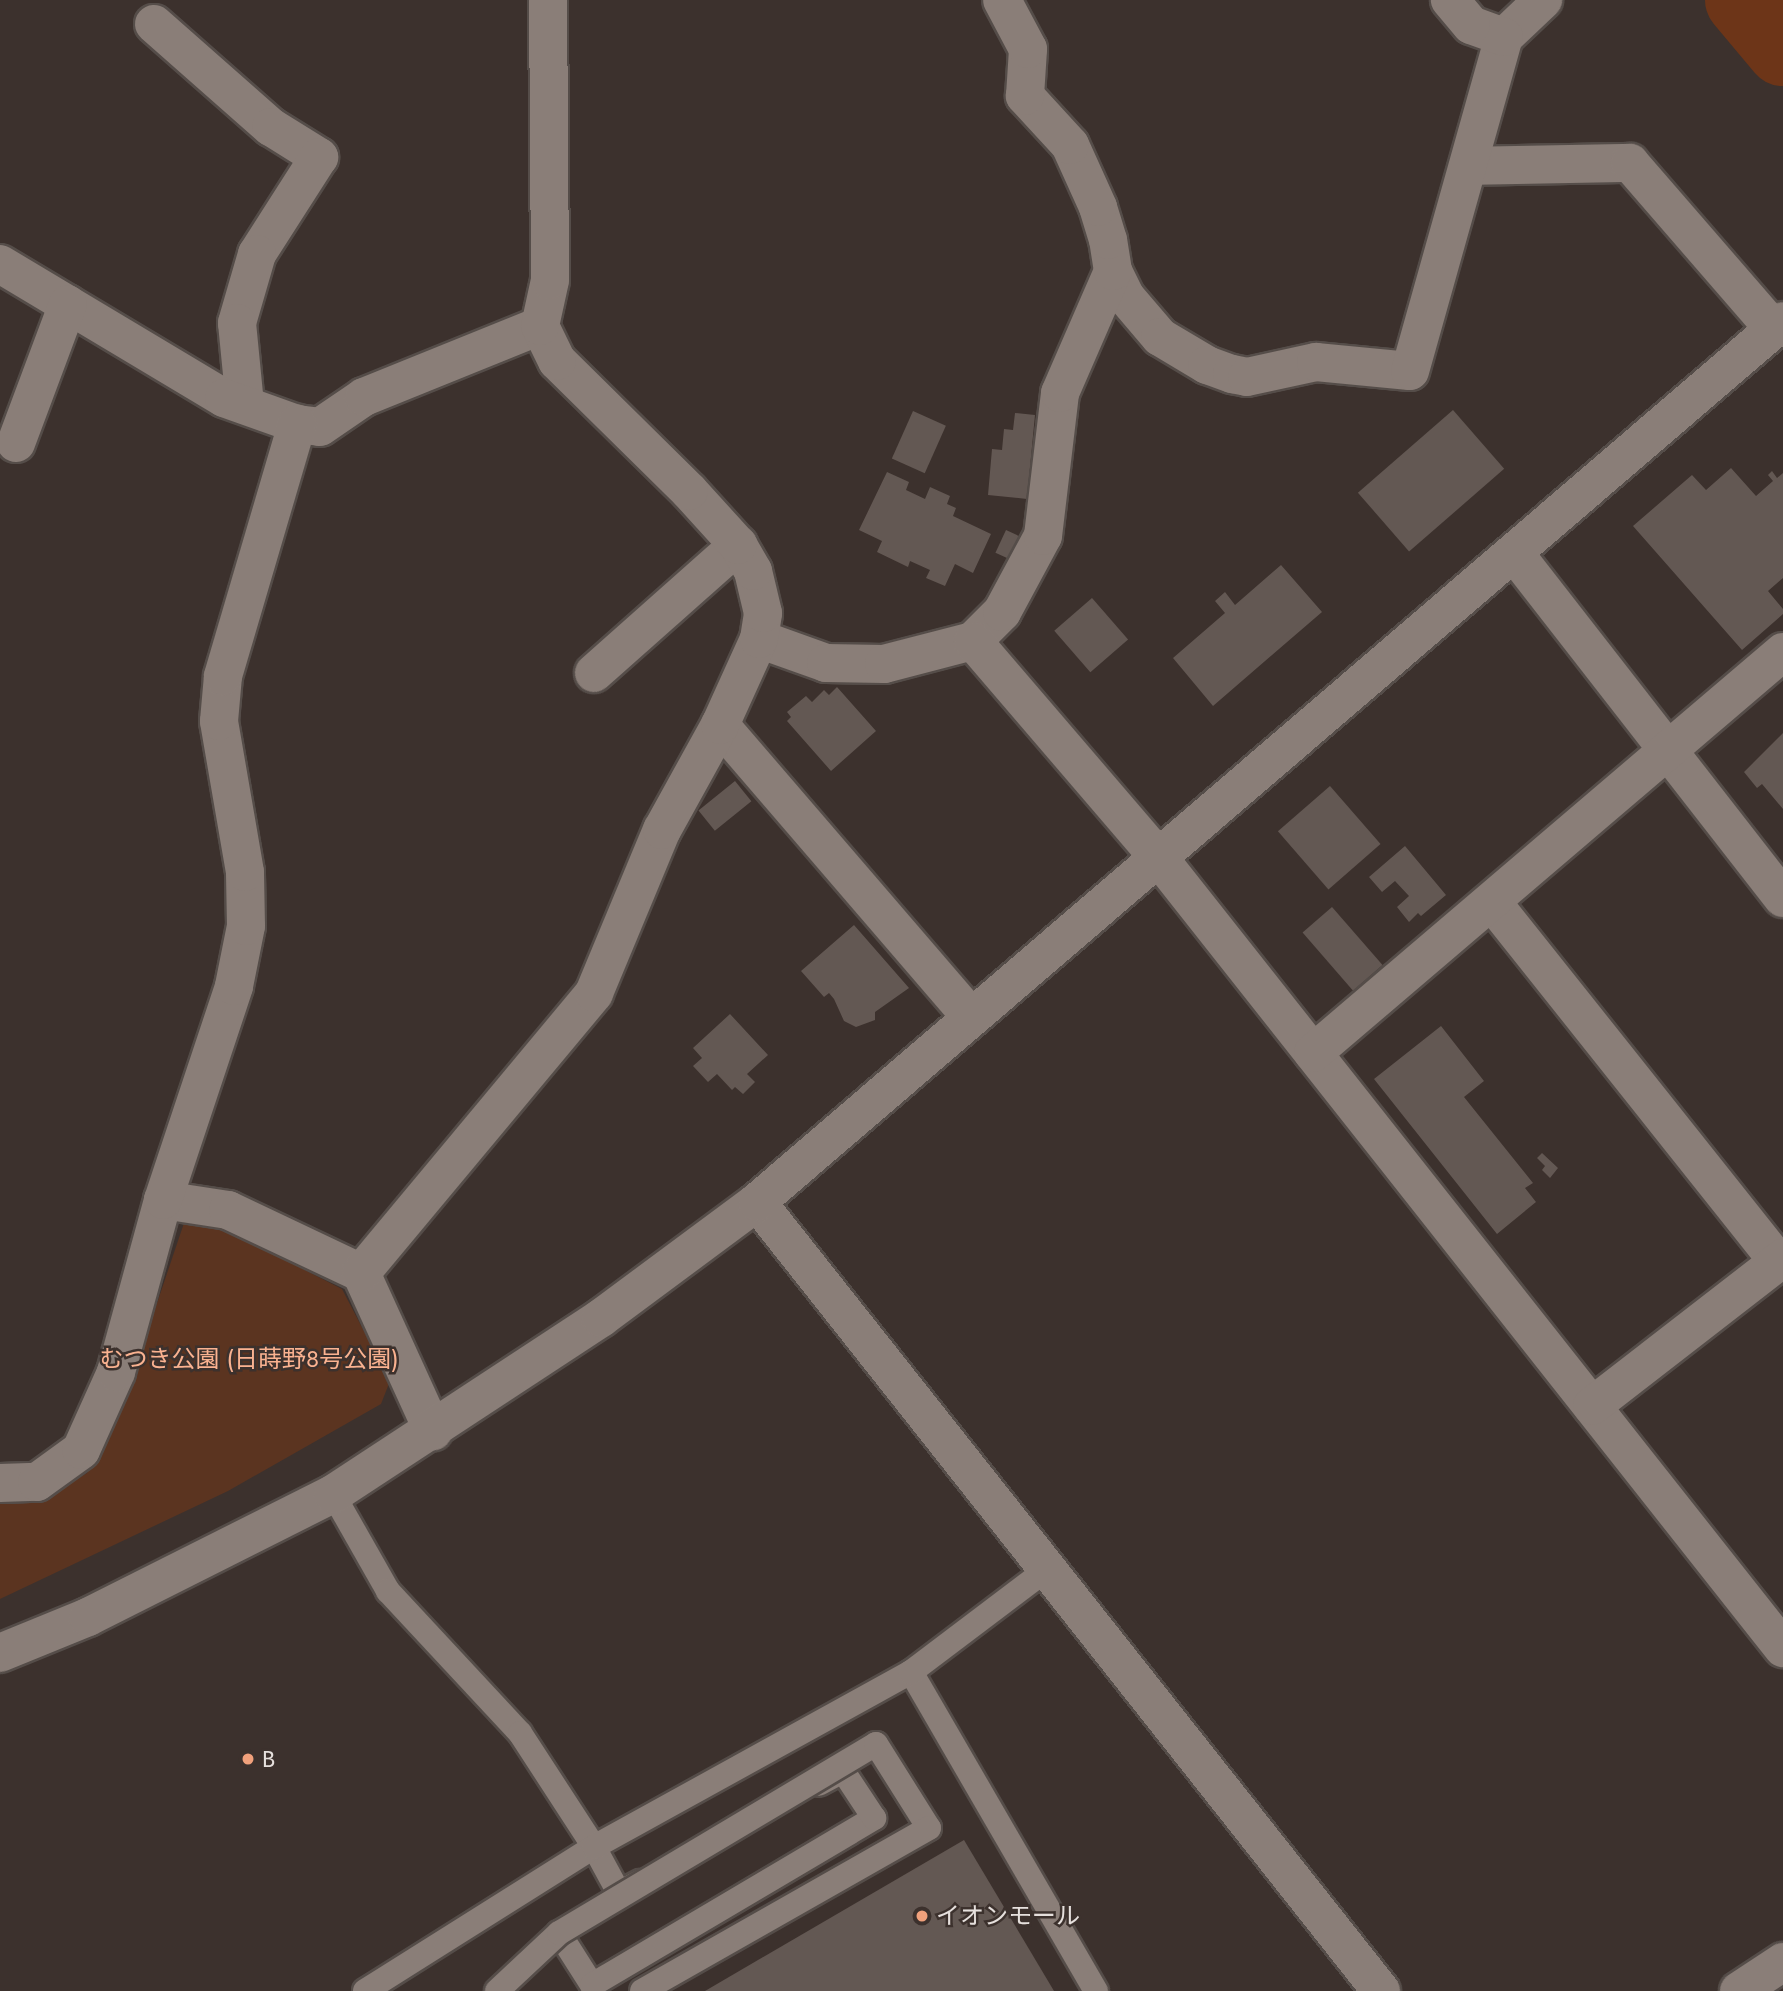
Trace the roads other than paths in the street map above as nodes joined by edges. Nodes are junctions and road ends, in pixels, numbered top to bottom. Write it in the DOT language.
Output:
graph roads {
  1 [pos="548,0"];
  2 [pos="1002,0"];
  3 [pos="1450,0"];
  4 [pos="1542,0"];
  5 [pos="153,24"];
  6 [pos="1504,37"];
  7 [pos="1469,166"];
  8 [pos="0,264"];
  9 [pos="1113,271"];
  10 [pos="68,304"];
  11 [pos="1779,325"];
  12 [pos="540,326"];
  13 [pos="244,405"];
  14 [pos="297,424"];
  15 [pos="16,443"];
  16 [pos="738,545"];
  17 [pos="1515,554"];
  18 [pos="759,639"];
  19 [pos="973,641"];
  20 [pos="1783,652"];
  21 [pos="594,673"];
  22 [pos="720,725"];
  23 [pos="1668,750"];
  24 [pos="1159,859"];
  25 [pos="1783,898"];
  26 [pos="1492,902"];
  27 [pos="971,1017"];
  28 [pos="1312,1053"];
  29 [pos="163,1200"];
  30 [pos="757,1202"];
  31 [pos="1780,1260"];
  32 [pos="361,1273"];
  33 [pos="1592,1406"];
  34 [pos="433,1431"];
  35 [pos="0,1483"];
  36 [pos="333,1494"];
  37 [pos="1047,1569"];
  38 [pos="1778,1630"];
  39 [pos="0,1653"];
  40 [pos="911,1672"];
  41 [pos="594,1847"];
  42 [pos="559,1933"];
  43 [pos="1783,1962"];
  44 [pos="371,1987"];
  45 [pos="349,1991"];
  46 [pos="497,1991"];
  47 [pos="642,1991"];
  48 [pos="1096,1991"];
  49 [pos="1381,1991"];
  50 [pos="1739,1991"];
  1 -- 12 [label="street"];
  2 -- 9 [label="street"];
  3 -- 6 [label="street"];
  4 -- 6 [label="street"];
  5 -- 13 [label="street"];
  6 -- 7 [label="street"];
  7 -- 9 [label="street"];
  7 -- 11 [label="street"];
  8 -- 10 [label="street"];
  9 -- 19 [label="street"];
  10 -- 13 [label="street"];
  10 -- 15 [label="street"];
  11 -- 17 [label="street"];
  12 -- 14 [label="street"];
  12 -- 16 [label="street"];
  13 -- 14 [label="street"];
  14 -- 29 [label="street"];
  16 -- 18 [label="street"];
  16 -- 21 [label="street"];
  17 -- 23 [label="street"];
  17 -- 24 [label="street"];
  18 -- 19 [label="street"];
  18 -- 22 [label="street"];
  19 -- 24 [label="street"];
  20 -- 23 [label="street"];
  22 -- 27 [label="street"];
  22 -- 32 [label="street"];
  23 -- 25 [label="street"];
  23 -- 26 [label="street"];
  24 -- 27 [label="street"];
  24 -- 28 [label="street"];
  26 -- 28 [label="street"];
  26 -- 31 [label="street"];
  27 -- 30 [label="street"];
  28 -- 33 [label="street"];
  29 -- 32 [label="street"];
  29 -- 35 [label="street"];
  30 -- 34 [label="street"];
  30 -- 37 [label="street"];
  31 -- 33 [label="street"];
  32 -- 34 [label="street"];
  33 -- 38 [label="street"];
  34 -- 36 [label="street"];
  36 -- 39 [label="street"];
  36 -- 41 [label="lane"];
  37 -- 40 [label="lane"];
  37 -- 49 [label="street"];
  40 -- 41 [label="lane"];
  40 -- 48 [label="lane"];
  41 -- 42 [label="lane"];
  41 -- 44 [label="lane"];
  42 -- 46 [label="lane, bridge"];
  42 -- 47 [label="lane, bridge"];
  43 -- 50 [label="street"];
  44 -- 45 [label="lane"];
}
